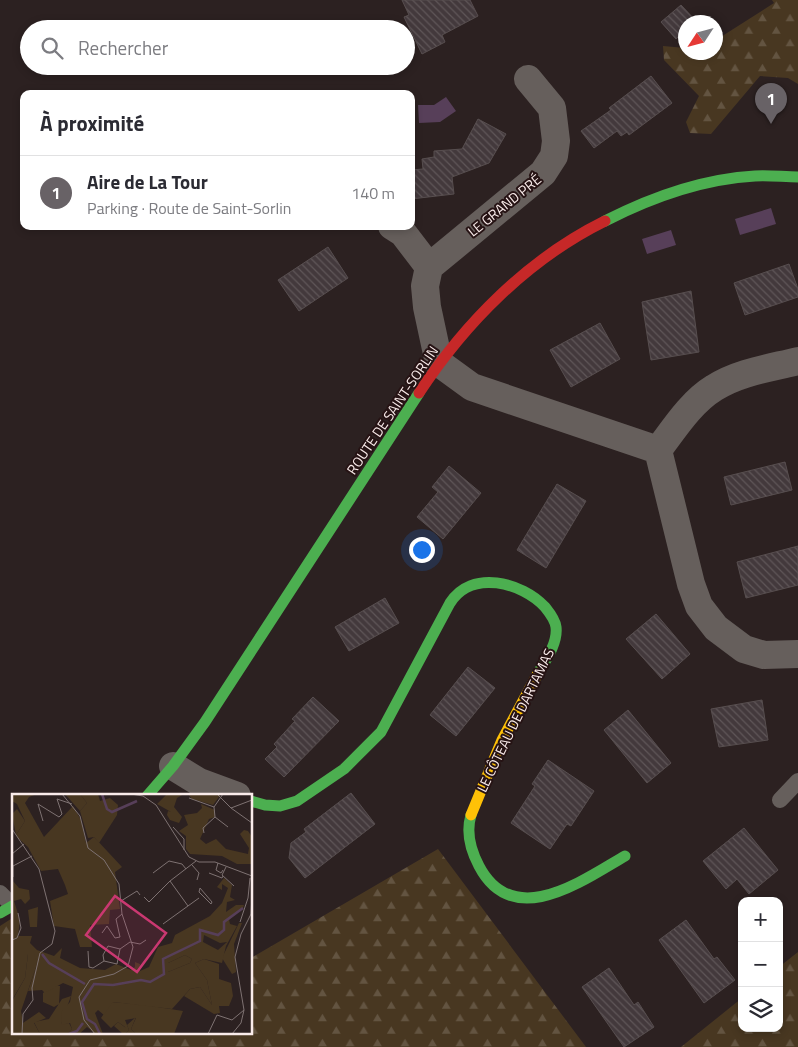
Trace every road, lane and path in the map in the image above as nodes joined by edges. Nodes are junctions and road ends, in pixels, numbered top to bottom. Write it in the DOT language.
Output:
graph roads {
  1 [pos="528,79"];
  2 [pos="798,177"];
  3 [pos="398,230"];
  4 [pos="429,267"];
  5 [pos="798,361"];
  6 [pos="439,363"];
  7 [pos="658,450"];
  8 [pos="798,654"];
  9 [pos="173,766"];
  10 [pos="798,781"];
  11 [pos="148,794"];
  12 [pos="232,794"];
  13 [pos="780,800"];
  14 [pos="252,801"];
  15 [pos="625,856"];
  16 [pos="0,893"];
  17 [pos="9,908"];
  1 -- 4 [label="street, LE GRAND PRÉ"];
  2 -- 6 [label="street, ROUTE DE SAINT-SORLIN"];
  3 -- 4 [label="street"];
  4 -- 6 [label="street"];
  5 -- 7 [label="street"];
  6 -- 7 [label="street"];
  6 -- 9 [label="street, ROUTE DE SAINT-SORLIN"];
  7 -- 8 [label="street"];
  9 -- 11 [label="street, ROUTE DE SAINT-SORLIN"];
  9 -- 12 [label="street"];
  10 -- 13 [label="lane"];
  14 -- 15 [label="street, LE CÔTEAU DE DARTAMAS"];
  16 -- 17 [label="lane"];
}
